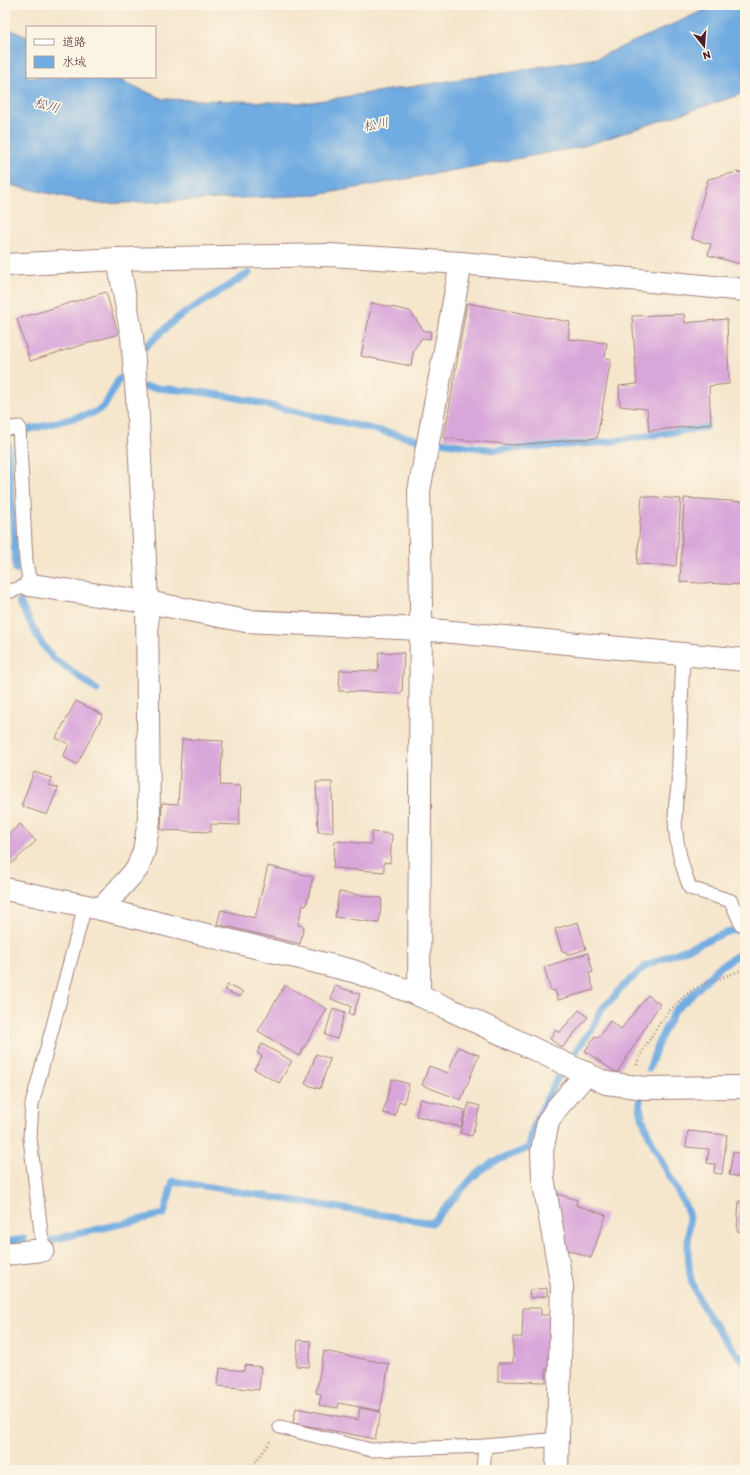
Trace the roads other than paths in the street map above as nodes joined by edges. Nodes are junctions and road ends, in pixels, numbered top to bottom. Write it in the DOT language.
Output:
graph roads {
  1 [pos="118,259"];
  2 [pos="461,263"];
  3 [pos="5,265"];
  4 [pos="745,290"];
  5 [pos="5,429"];
  6 [pos="30,585"];
  7 [pos="5,589"];
  8 [pos="147,602"];
  9 [pos="421,629"];
  10 [pos="683,654"];
  11 [pos="745,660"];
  12 [pos="5,889"];
  13 [pos="93,908"];
  14 [pos="745,924"];
  15 [pos="419,995"];
  16 [pos="587,1073"];
  17 [pos="745,1087"];
  18 [pos="43,1250"];
  19 [pos="5,1254"];
  20 [pos="280,1427"];
  21 [pos="558,1439"];
  22 [pos="485,1446"];
  23 [pos="484,1470"];
  24 [pos="557,1470"];
  1 -- 2 [label="street"];
  1 -- 3 [label="street"];
  1 -- 8 [label="street"];
  2 -- 4 [label="street"];
  2 -- 9 [label="street"];
  5 -- 6 [label="lane"];
  6 -- 7 [label="lane"];
  6 -- 8 [label="street"];
  8 -- 9 [label="street"];
  8 -- 13 [label="street"];
  9 -- 10 [label="street"];
  9 -- 15 [label="street"];
  10 -- 11 [label="street"];
  10 -- 14 [label="lane"];
  12 -- 13 [label="street"];
  13 -- 15 [label="street"];
  13 -- 18 [label="lane"];
  15 -- 16 [label="street"];
  16 -- 17 [label="street"];
  16 -- 21 [label="street"];
  18 -- 19 [label="street"];
  20 -- 22 [label="lane"];
  21 -- 22 [label="lane"];
  21 -- 24 [label="street"];
  22 -- 23 [label="lane"];
}
